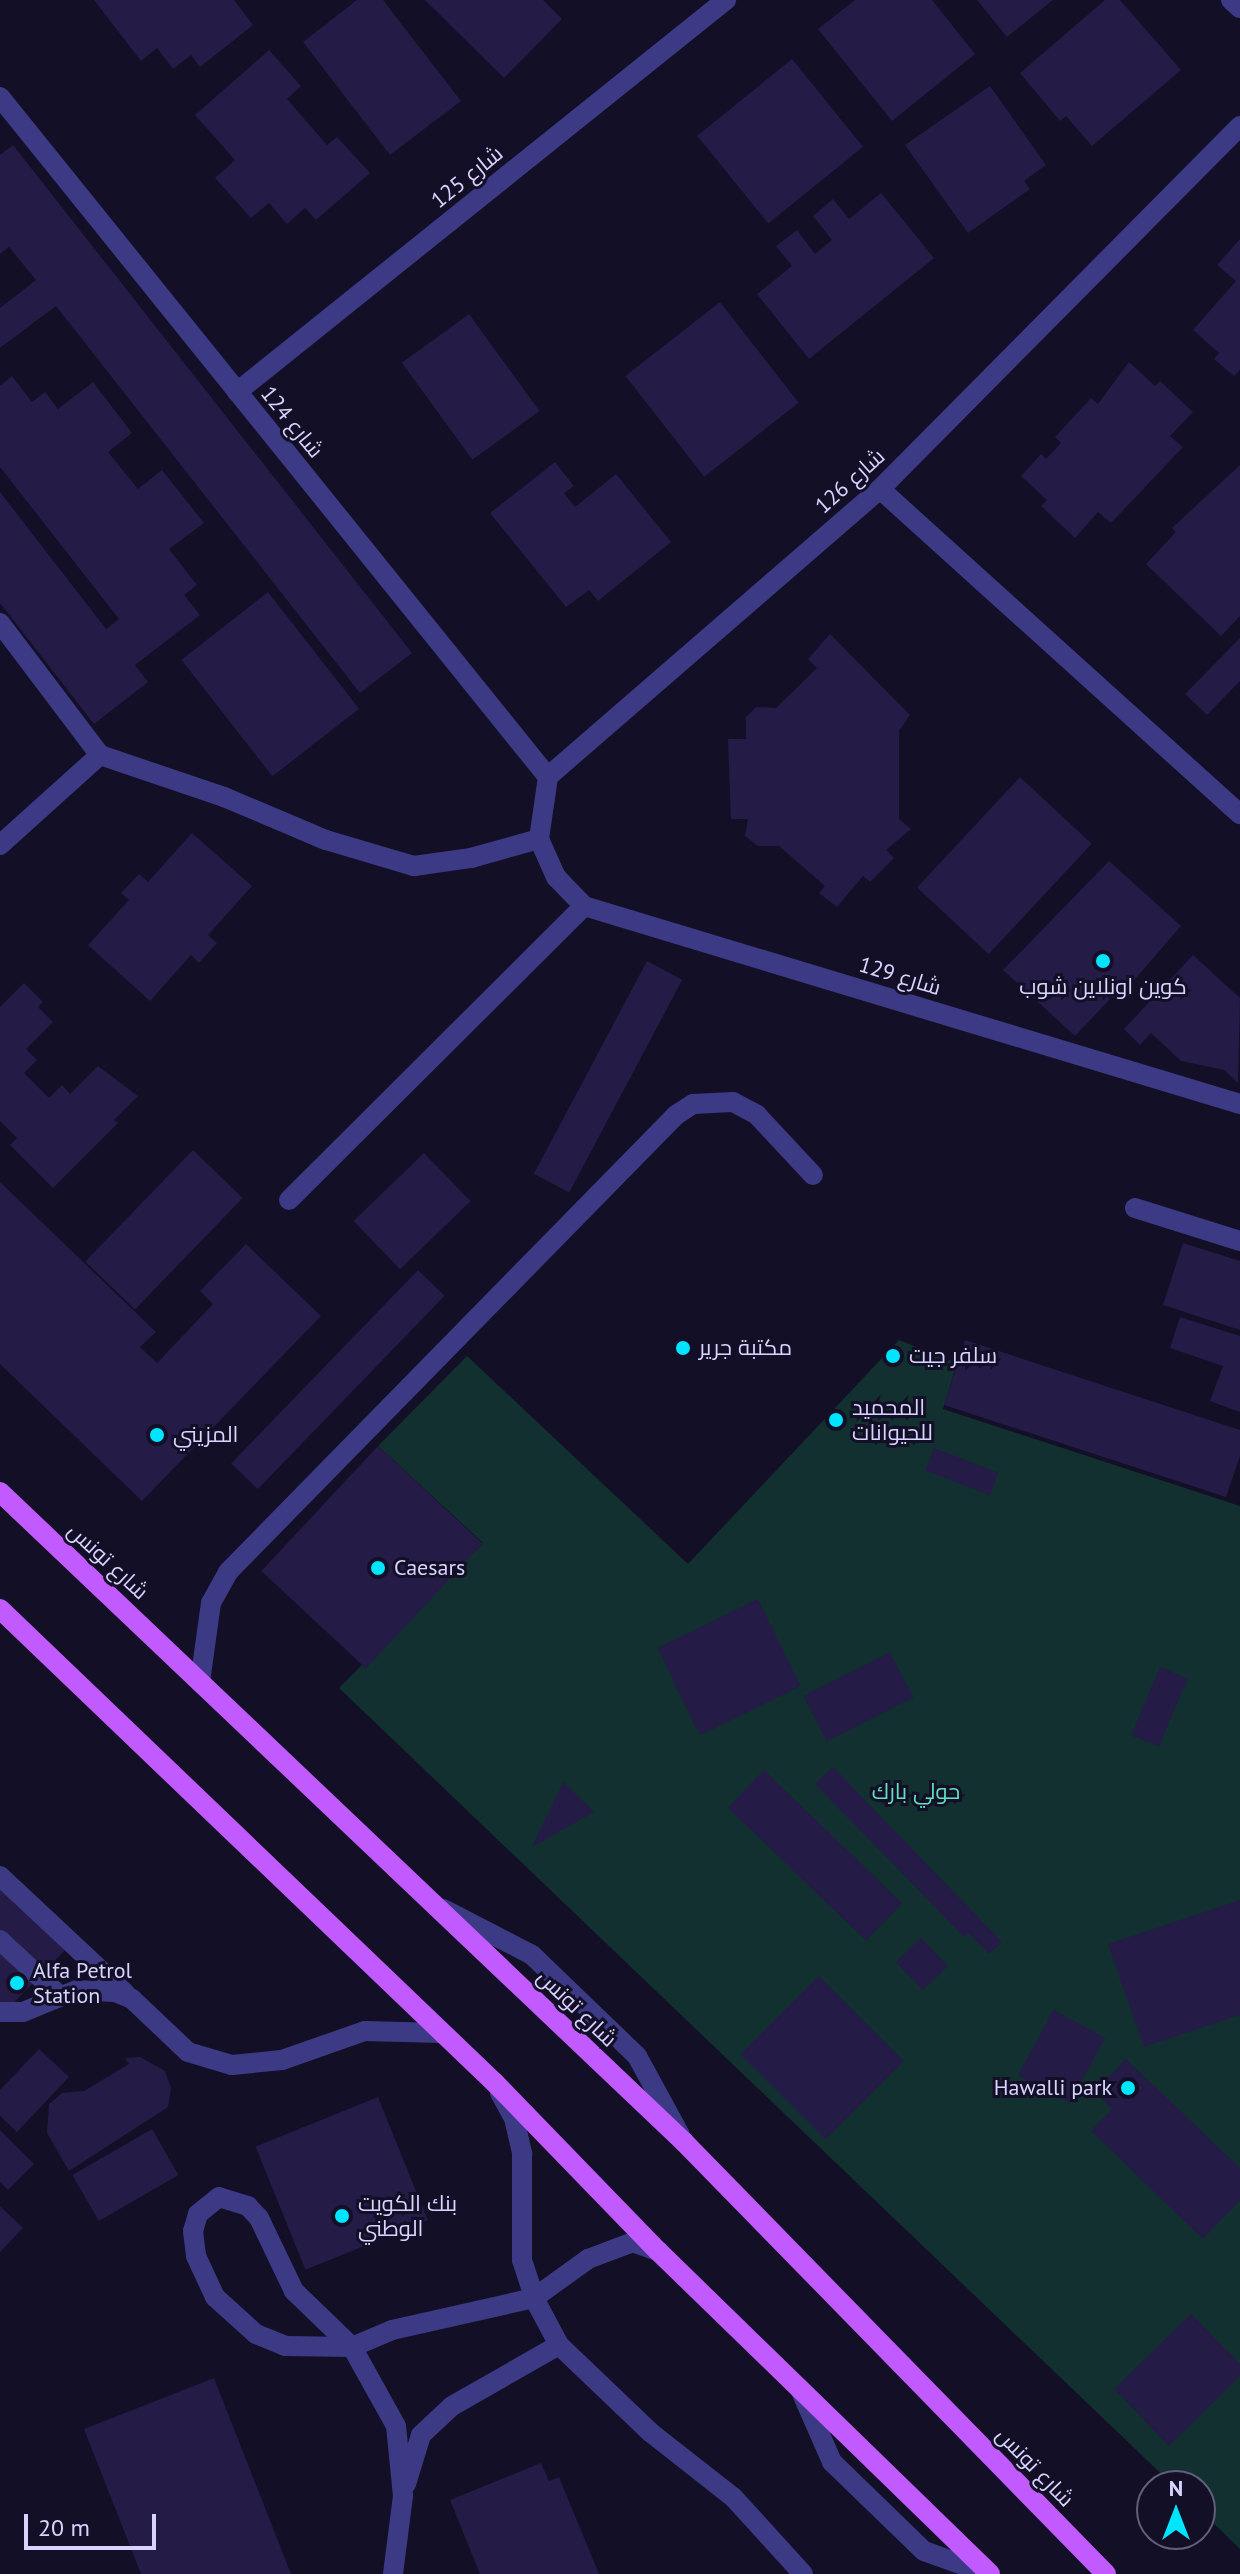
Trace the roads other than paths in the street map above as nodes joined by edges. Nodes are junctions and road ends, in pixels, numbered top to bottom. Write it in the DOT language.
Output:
graph roads {
  1 [pos="726,0"];
  2 [pos="1231,0"];
  3 [pos="1240,8"];
  4 [pos="0,97"];
  5 [pos="1240,126"];
  6 [pos="237,392"];
  7 [pos="880,489"];
  8 [pos="0,623"];
  9 [pos="100,755"];
  10 [pos="548,777"];
  11 [pos="1240,814"];
  12 [pos="539,839"];
  13 [pos="0,845"];
  14 [pos="584,906"];
  15 [pos="1240,1104"];
  16 [pos="813,1175"];
  17 [pos="289,1200"];
  18 [pos="1135,1208"];
  19 [pos="1240,1241"];
  20 [pos="0,1492"];
  21 [pos="0,1609"];
  22 [pos="200,1682"];
  23 [pos="0,1876"];
  24 [pos="436,1906"];
  25 [pos="0,1940"];
  26 [pos="59,1995"];
  27 [pos="132,1999"];
  28 [pos="0,2012"];
  29 [pos="441,2033"];
  30 [pos="495,2083"];
  31 [pos="684,2142"];
  32 [pos="658,2251"];
  33 [pos="534,2298"];
  34 [pos="559,2345"];
  35 [pos="352,2347"];
  36 [pos="800,2389"];
  37 [pos="403,2496"];
  38 [pos="393,2574"];
  39 [pos="803,2574"];
  40 [pos="989,2574"];
  41 [pos="1106,2574"];
  1 -- 6 [label="street, شارع 125"];
  2 -- 3 [label="street"];
  4 -- 6 [label="street, شارع 124"];
  5 -- 7 [label="street, شارع 126"];
  6 -- 10 [label="street, شارع 124"];
  7 -- 10 [label="street, شارع 126"];
  7 -- 11 [label="street"];
  8 -- 9 [label="street"];
  9 -- 12 [label="street"];
  9 -- 13 [label="street"];
  10 -- 12 [label="street"];
  12 -- 14 [label="street, شارع 129"];
  14 -- 15 [label="street, شارع 129"];
  14 -- 17 [label="street"];
  16 -- 22 [label="street"];
  18 -- 19 [label="street"];
  20 -- 22 [label="main road, شارع تونس"];
  21 -- 29 [label="main road"];
  22 -- 24 [label="main road, شارع تونس"];
  23 -- 27 [label="street"];
  24 -- 31 [label="main road, شارع تونس"];
  24 -- 31 [label="street"];
  25 -- 26 [label="street"];
  26 -- 27 [label="street"];
  26 -- 28 [label="street"];
  27 -- 29 [label="street"];
  29 -- 30 [label="main road"];
  30 -- 32 [label="main road"];
  30 -- 33 [label="street"];
  31 -- 41 [label="main road, شارع تونس"];
  32 -- 33 [label="street"];
  32 -- 36 [label="main road"];
  33 -- 34 [label="street"];
  33 -- 35 [label="street"];
  34 -- 37 [label="street"];
  34 -- 39 [label="street"];
  35 -- 35 [label="street"];
  35 -- 37 [label="street"];
  36 -- 40 [label="main road"];
  36 -- 40 [label="street"];
  37 -- 38 [label="street"];
}
